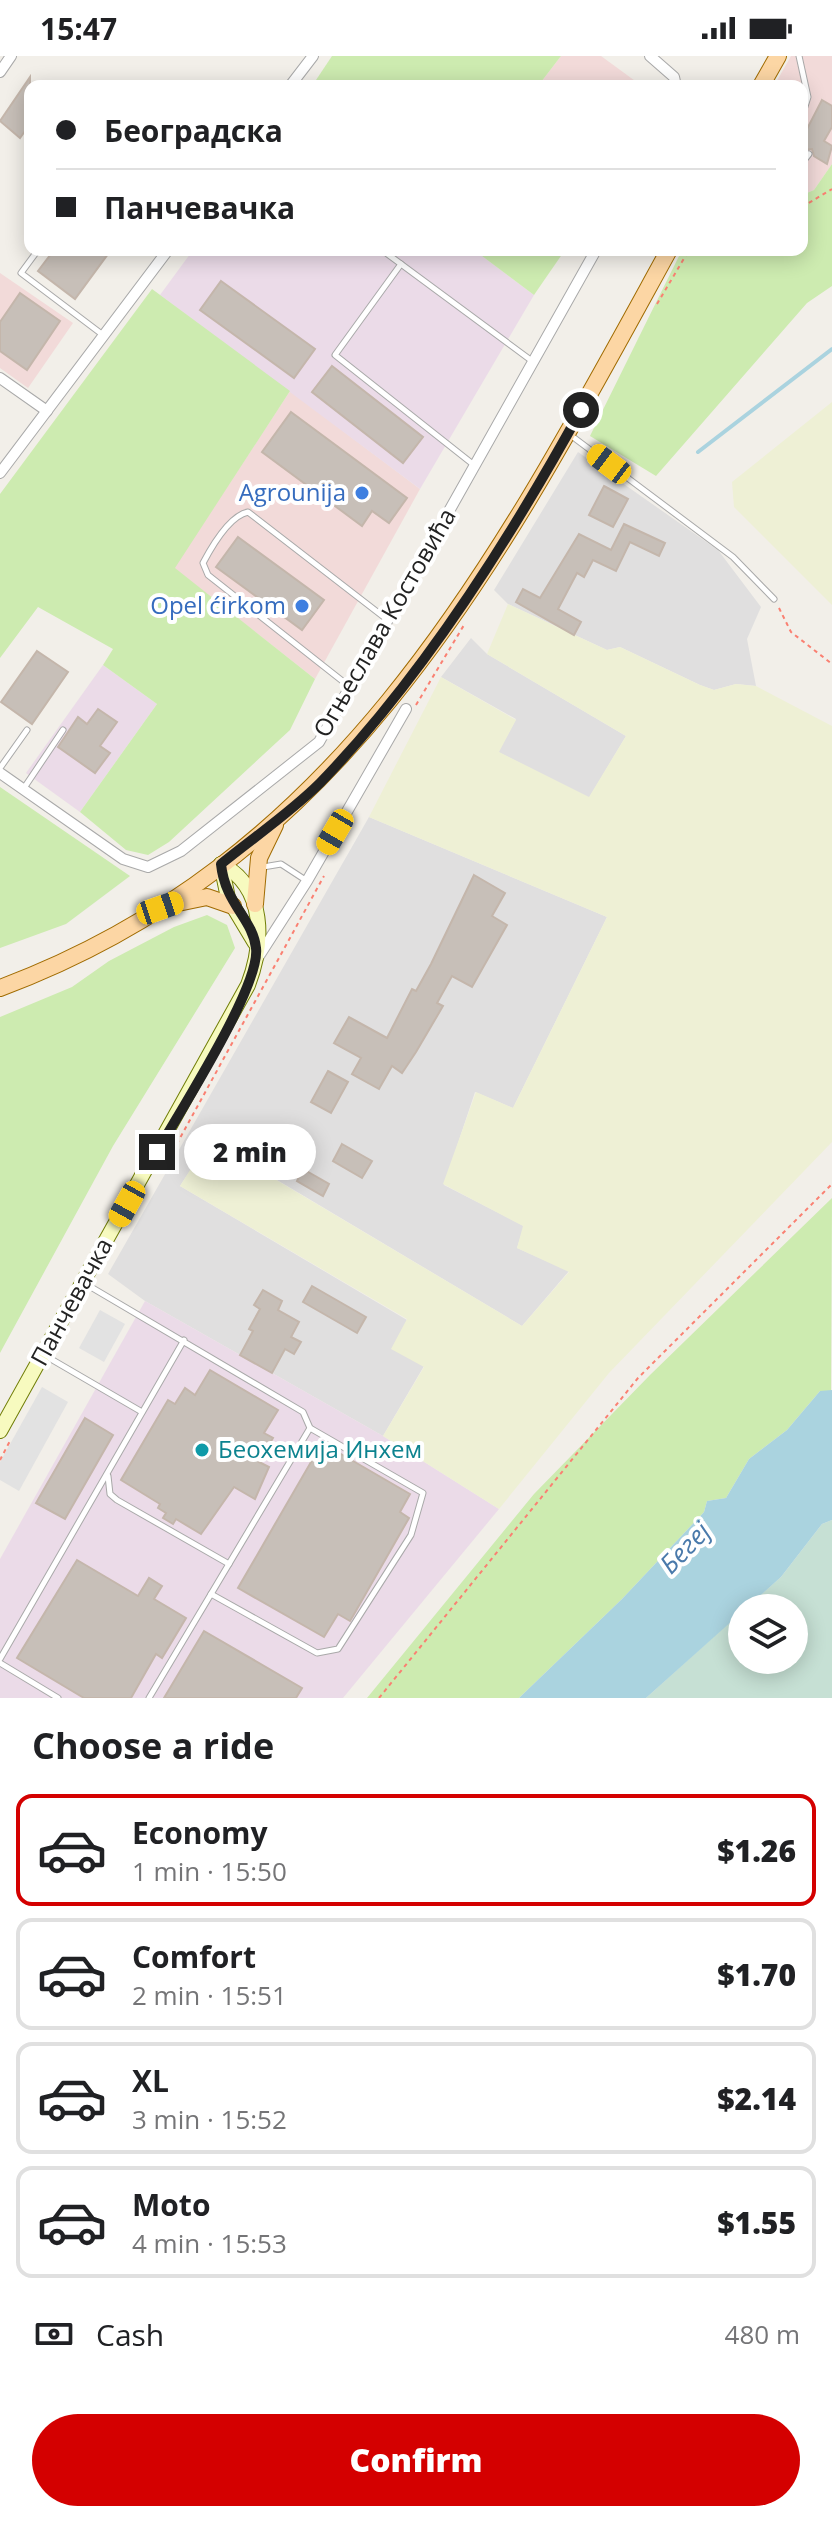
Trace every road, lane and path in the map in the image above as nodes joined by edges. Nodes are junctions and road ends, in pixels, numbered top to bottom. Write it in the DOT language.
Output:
graph roads {
  1 [pos="11,56"];
  2 [pos="313,56"];
  3 [pos="650,56"];
  4 [pos="778,56"];
  5 [pos="799,56"];
  6 [pos="0,72"];
  7 [pos="295,80"];
  8 [pos="675,80"];
  9 [pos="764,80"];
  10 [pos="805,80"];
  11 [pos="808,116"];
  12 [pos="813,117"];
  13 [pos="832,189"];
  14 [pos="808,203"];
  15 [pos="34,256"];
  16 [pos="163,256"];
  17 [pos="390,256"];
  18 [pos="593,256"];
  19 [pos="666,256"];
  20 [pos="685,256"];
  21 [pos="401,264"];
  22 [pos="658,303"];
  23 [pos="104,335"];
  24 [pos="533,362"];
  25 [pos="0,378"];
  26 [pos="47,411"];
  27 [pos="568,434"];
  28 [pos="475,466"];
  29 [pos="0,473"];
  30 [pos="774,599"];
  31 [pos="470,614"];
  32 [pos="389,621"];
  33 [pos="832,664"];
  34 [pos="351,688"];
  35 [pos="411,708"];
  36 [pos="27,730"];
  37 [pos="63,730"];
  38 [pos="0,770"];
  39 [pos="23,789"];
  40 [pos="279,817"];
  41 [pos="221,864"];
  42 [pos="328,869"];
  43 [pos="256,873"];
  44 [pos="307,881"];
  45 [pos="255,904"];
  46 [pos="233,906"];
  47 [pos="160,908"];
  48 [pos="256,954"];
  49 [pos="0,988"];
  50 [pos="164,1166"];
  51 [pos="832,1184"];
  52 [pos="84,1282"];
  53 [pos="184,1340"];
  54 [pos="43,1354"];
  55 [pos="142,1413"];
  56 [pos="310,1428"];
  57 [pos="7,1433"];
  58 [pos="0,1460"];
  59 [pos="108,1472"];
  60 [pos="229,1564"];
  61 [pos="211,1594"];
  62 [pos="0,1661"];
  63 [pos="58,1698"];
  64 [pos="149,1698"];
  65 [pos="379,1698"];
  1 -- 6 [label="street"];
  2 -- 7 [label="street"];
  3 -- 8 [label="street"];
  4 -- 9 [label="main road"];
  5 -- 10 [label="lane"];
  11 -- 12 [label="lane"];
  13 -- 14 [label="path"];
  15 -- 23 [label="lane"];
  16 -- 23 [label="street"];
  17 -- 21 [label="lane"];
  18 -- 24 [label="street, Огњеслава Костовића"];
  19 -- 27 [label="main road"];
  20 -- 22 [label="path"];
  21 -- 24 [label="lane"];
  21 -- 28 [label="lane"];
  23 -- 26 [label="street"];
  24 -- 28 [label="street, Огњеслава Костовића"];
  25 -- 26 [label="street"];
  26 -- 29 [label="street"];
  27 -- 30 [label="lane"];
  27 -- 40 [label="main road"];
  28 -- 32 [label="street, Огњеслава Костовића"];
  30 -- 33 [label="path"];
  31 -- 35 [label="path"];
  32 -- 34 [label="street, Огњеслава Костовића"];
  32 -- 34 [label="lane"];
  34 -- 39 [label="street, Огњеслава Костовића"];
  35 -- 44 [label="street, Панчевачка"];
  36 -- 38 [label="lane"];
  37 -- 39 [label="lane"];
  38 -- 39 [label="street, Огњеслава Костовића"];
  40 -- 41 [label="main road"];
  40 -- 43 [label="main road"];
  41 -- 45 [label="street"];
  41 -- 46 [label="street"];
  41 -- 47 [label="main road"];
  42 -- 50 [label="path"];
  43 -- 44 [label="lane"];
  43 -- 45 [label="main road"];
  44 -- 48 [label="street, Панчевачка"];
  45 -- 48 [label="street"];
  46 -- 47 [label="main road"];
  46 -- 48 [label="street"];
  47 -- 49 [label="main road"];
  48 -- 52 [label="street, Панчевачка"];
  51 -- 65 [label="path"];
  52 -- 53 [label="lane"];
  52 -- 54 [label="street, Панчевачка"];
  53 -- 55 [label="lane"];
  53 -- 56 [label="lane"];
  54 -- 55 [label="lane"];
  54 -- 57 [label="street, Панчевачка"];
  55 -- 59 [label="lane"];
  56 -- 60 [label="lane"];
  56 -- 61 [label="lane"];
  57 -- 58 [label="path"];
  59 -- 60 [label="lane"];
  59 -- 62 [label="lane"];
  60 -- 61 [label="lane"];
  61 -- 64 [label="lane"];
  62 -- 63 [label="lane"];
}
